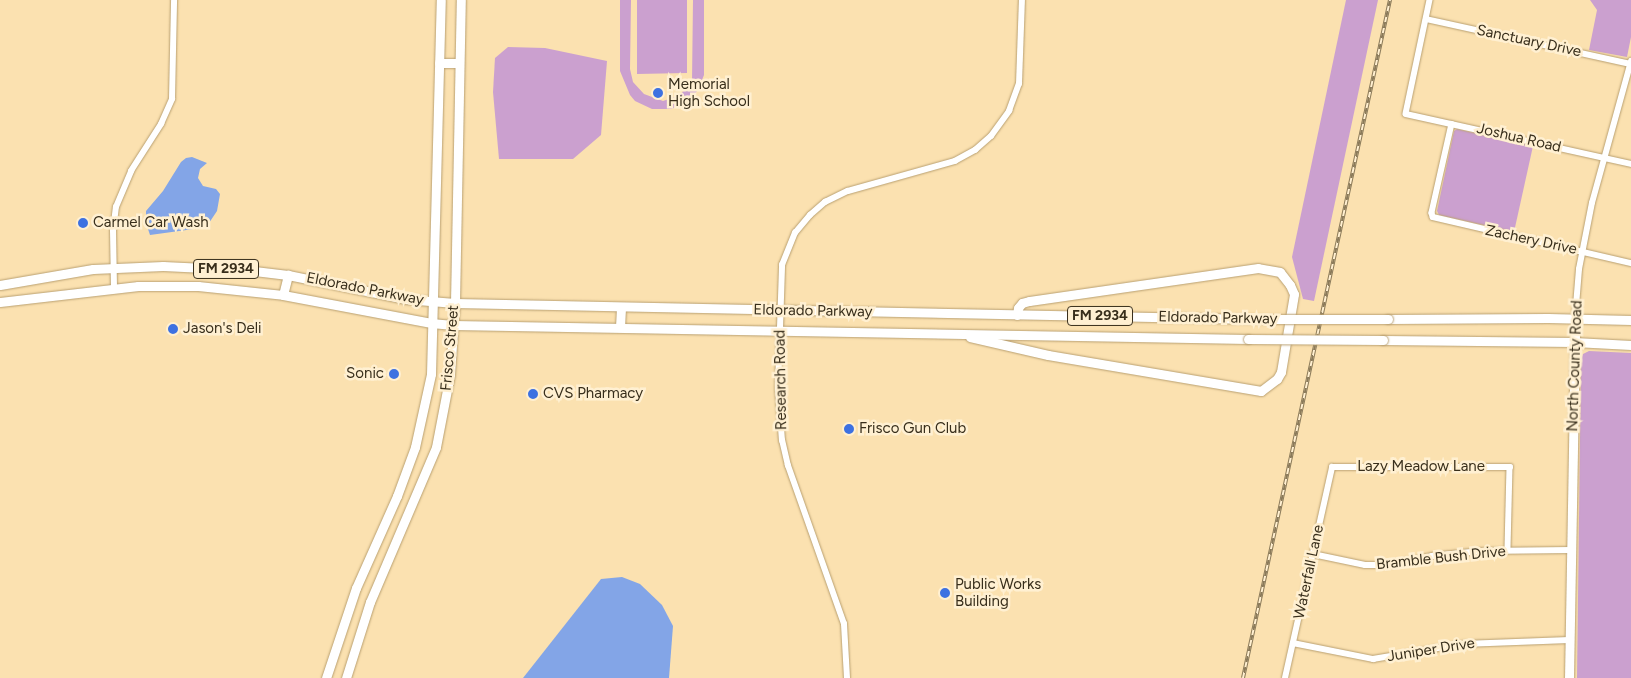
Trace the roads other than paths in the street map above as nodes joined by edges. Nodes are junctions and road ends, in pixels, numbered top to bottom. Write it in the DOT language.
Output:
graph roads {
  1 [pos="174,0"];
  2 [pos="441,0"];
  3 [pos="461,0"];
  4 [pos="1022,0"];
  5 [pos="1430,0"];
  6 [pos="1426,19"];
  7 [pos="440,63"];
  8 [pos="459,63"];
  9 [pos="1631,63"];
  10 [pos="1452,124"];
  11 [pos="1605,158"];
  12 [pos="1631,164"];
  13 [pos="1582,251"];
  14 [pos="1631,263"];
  15 [pos="114,267"];
  16 [pos="288,275"];
  17 [pos="0,285"];
  18 [pos="114,288"];
  19 [pos="283,295"];
  20 [pos="0,302"];
  21 [pos="432,302"];
  22 [pos="455,303"];
  23 [pos="620,307"];
  24 [pos="779,311"];
  25 [pos="1017,315"];
  26 [pos="1575,318"];
  27 [pos="1631,320"];
  28 [pos="431,323"];
  29 [pos="453,325"];
  30 [pos="620,326"];
  31 [pos="780,330"];
  32 [pos="944,332"];
  33 [pos="1574,342"];
  34 [pos="1631,345"];
  35 [pos="1332,467"];
  36 [pos="1508,550"];
  37 [pos="1571,550"];
  38 [pos="1313,554"];
  39 [pos="1569,640"];
  40 [pos="1293,643"];
  41 [pos="327,678"];
  42 [pos="346,678"];
  43 [pos="847,678"];
  44 [pos="1285,678"];
  45 [pos="1569,678"];
  1 -- 15 [label="street"];
  2 -- 7 [label="main road, Frisco Street"];
  3 -- 8 [label="main road, Frisco Street"];
  4 -- 24 [label="street, Research Road"];
  5 -- 6 [label="street"];
  6 -- 9 [label="street, Sanctuary Drive"];
  6 -- 10 [label="street, Joshua Road"];
  7 -- 8 [label="main road"];
  7 -- 21 [label="main road, Frisco Street"];
  8 -- 22 [label="main road, Frisco Street"];
  9 -- 11 [label="street, North County Road"];
  10 -- 11 [label="street, Joshua Road"];
  10 -- 13 [label="street, Zachery Drive"];
  11 -- 12 [label="street, Joshua Road"];
  11 -- 13 [label="street, North County Road"];
  13 -- 14 [label="street, Zachery Drive"];
  13 -- 26 [label="street, North County Road"];
  15 -- 16 [label="main road, Eldorado Parkway / FM 2934"];
  15 -- 17 [label="main road, Eldorado Parkway / FM 2934"];
  15 -- 18 [label="street"];
  16 -- 19 [label="main road"];
  16 -- 21 [label="main road, Eldorado Parkway / FM 2934"];
  18 -- 19 [label="main road, Eldorado Parkway"];
  18 -- 20 [label="main road, Eldorado Parkway"];
  19 -- 28 [label="main road, Eldorado Parkway"];
  21 -- 22 [label="main road, Eldorado Parkway / FM 2934"];
  21 -- 28 [label="main road, Frisco Street"];
  22 -- 23 [label="main road, Eldorado Parkway / FM 2934"];
  22 -- 29 [label="main road, Frisco Street"];
  23 -- 24 [label="main road, Eldorado Parkway / FM 2934"];
  23 -- 30 [label="main road"];
  24 -- 25 [label="main road, Eldorado Parkway / FM 2934"];
  24 -- 31 [label="street, Research Road"];
  25 -- 26 [label="main road, Eldorado Parkway / FM 2934, bridge"];
  25 -- 32 [label="main road"];
  26 -- 27 [label="main road, Eldorado Parkway"];
  26 -- 33 [label="main road, North County Road"];
  28 -- 29 [label="main road, Eldorado Parkway"];
  28 -- 41 [label="main road, Frisco Street"];
  29 -- 30 [label="main road, Eldorado Parkway"];
  29 -- 42 [label="main road, Frisco Street"];
  30 -- 31 [label="main road, Eldorado Parkway"];
  31 -- 32 [label="main road, Eldorado Parkway"];
  31 -- 43 [label="street, Research Road"];
  32 -- 33 [label="main road, Eldorado Parkway, bridge"];
  33 -- 34 [label="main road, Eldorado Parkway"];
  33 -- 37 [label="main road, North County Road"];
  35 -- 36 [label="street, Lazy Meadow Lane"];
  35 -- 38 [label="street, Waterfall Lane"];
  36 -- 37 [label="street, Bramble Bush Drive"];
  36 -- 38 [label="street, Bramble Bush Drive"];
  37 -- 39 [label="main road, North County Road"];
  38 -- 40 [label="street, Waterfall Lane"];
  39 -- 40 [label="street, Juniper Drive"];
  39 -- 45 [label="main road, North County Road"];
  40 -- 44 [label="street, Waterfall Lane"];
}
